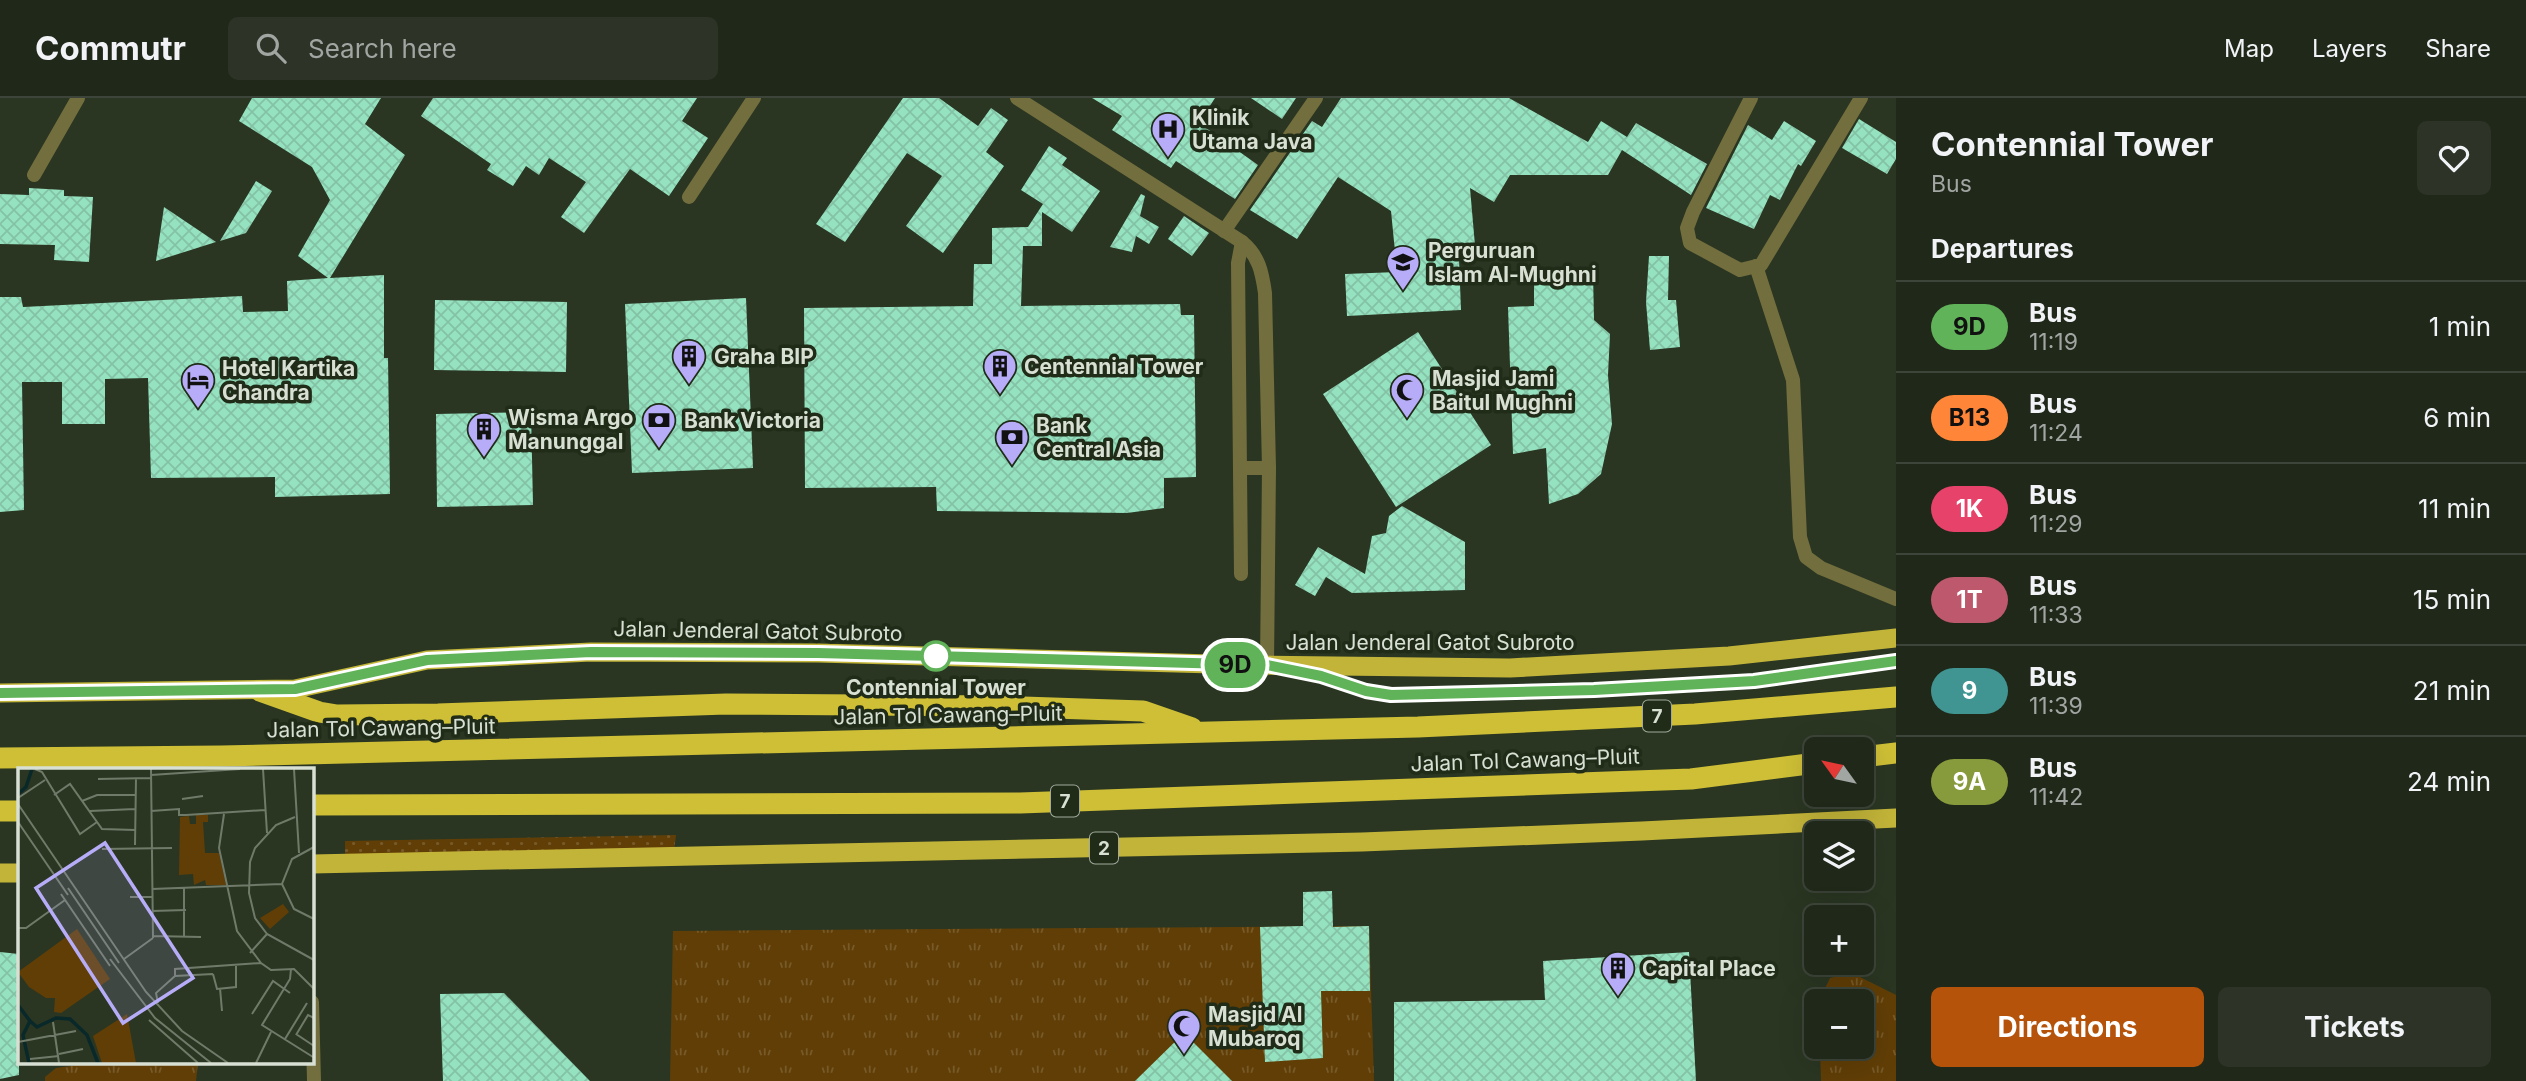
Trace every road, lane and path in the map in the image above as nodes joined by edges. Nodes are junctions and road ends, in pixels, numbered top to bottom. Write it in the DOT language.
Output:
graph roads {
  1 [pos="78,98"];
  2 [pos="754,98"];
  3 [pos="1017,98"];
  4 [pos="1316,98"];
  5 [pos="1751,98"];
  6 [pos="1861,98"];
  7 [pos="34,175"];
  8 [pos="689,197"];
  9 [pos="1224,231"];
  10 [pos="1242,242"];
  11 [pos="1756,266"];
  12 [pos="1240,468"];
  13 [pos="1269,468"];
  14 [pos="1241,574"];
  15 [pos="1896,598"];
  16 [pos="1896,638"];
  17 [pos="1267,665"];
  18 [pos="260,691"];
  19 [pos="0,693"];
  20 [pos="1896,697"];
  21 [pos="1206,733"];
  22 [pos="1896,753"];
  23 [pos="1874,756"];
  24 [pos="0,758"];
  25 [pos="1804,765"];
  26 [pos="313,805"];
  27 [pos="0,811"];
  28 [pos="18,811"];
  29 [pos="1896,818"];
  30 [pos="313,864"];
  31 [pos="0,873"];
  32 [pos="18,873"];
  33 [pos="313,1042"];
  34 [pos="314,1081"];
  1 -- 7 [label="street"];
  2 -- 8 [label="street"];
  3 -- 9 [label="street"];
  4 -- 9 [label="street"];
  5 -- 11 [label="street"];
  6 -- 11 [label="street"];
  9 -- 10 [label="street"];
  10 -- 12 [label="street"];
  10 -- 13 [label="street"];
  11 -- 15 [label="street"];
  12 -- 13 [label="street"];
  12 -- 14 [label="street"];
  13 -- 17 [label="street"];
  16 -- 17 [label="highway, Jalan Jenderal Gatot Subroto"];
  17 -- 18 [label="highway, Jalan Jenderal Gatot Subroto"];
  18 -- 19 [label="highway, Jalan Jenderal Gatot Subroto"];
  18 -- 21 [label="highway"];
  20 -- 21 [label="highway, Jalan Tol Cawang–Pluit / 7"];
  21 -- 24 [label="highway, Jalan Tol Cawang–Pluit / 7"];
  22 -- 23 [label="highway"];
  25 -- 26 [label="highway, Jalan Tol Cawang–Pluit / 7"];
  27 -- 28 [label="highway"];
  29 -- 30 [label="highway, 2"];
  31 -- 32 [label="highway"];
  33 -- 34 [label="street"];
}
